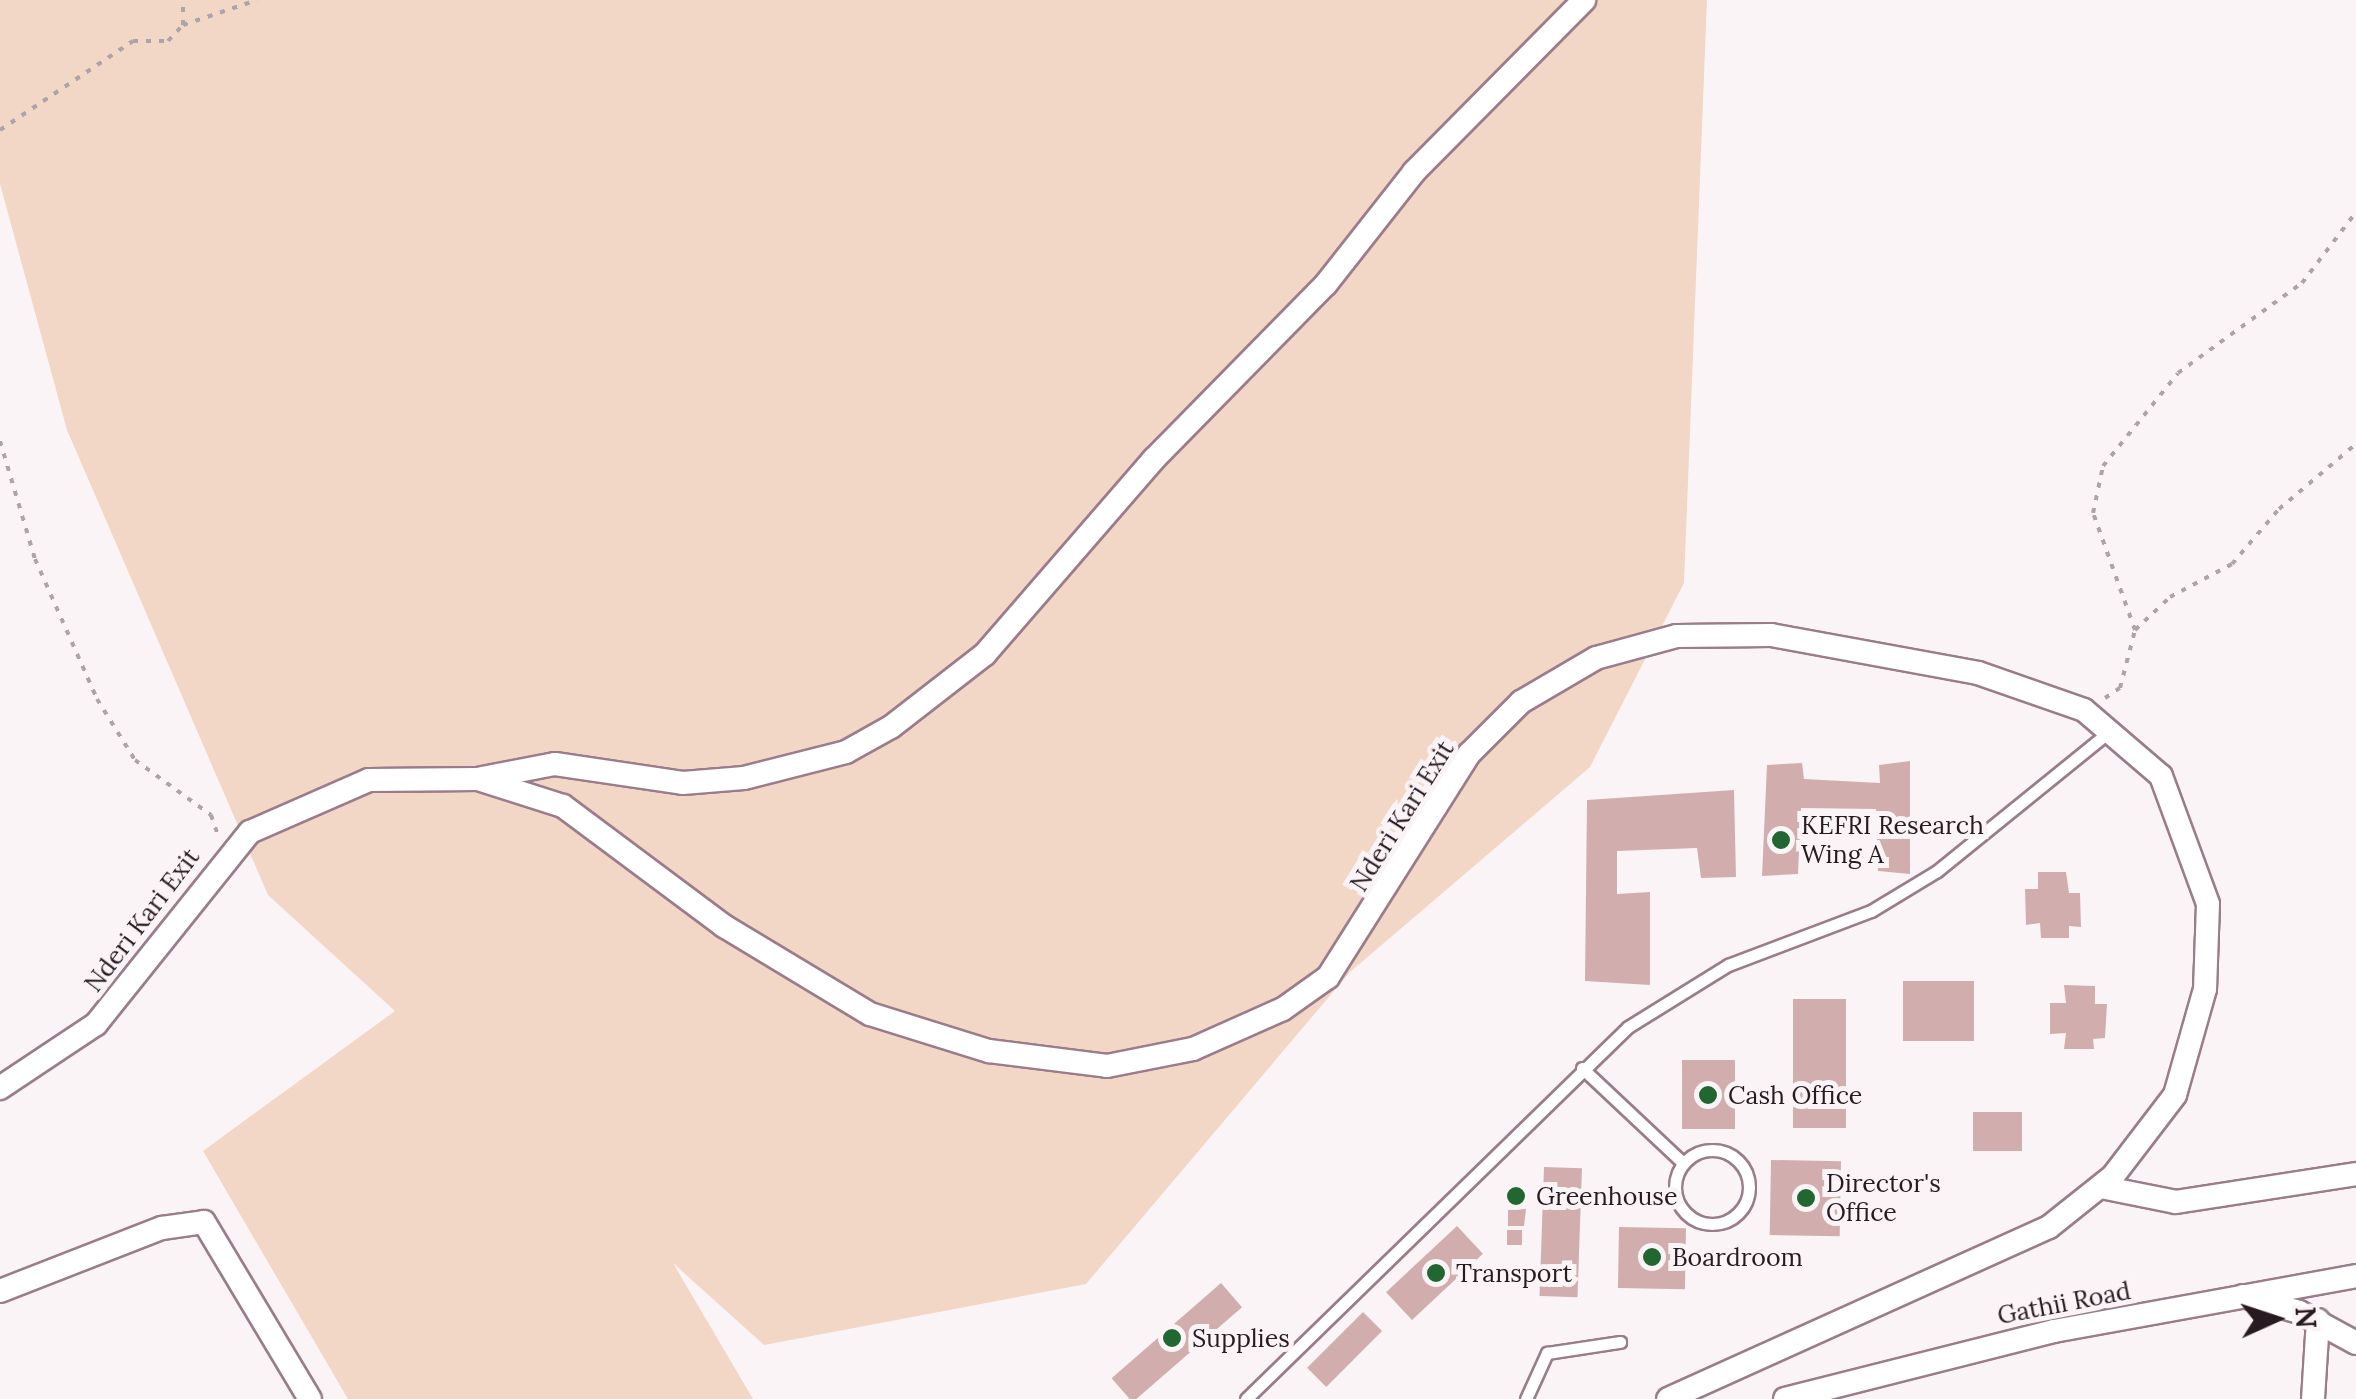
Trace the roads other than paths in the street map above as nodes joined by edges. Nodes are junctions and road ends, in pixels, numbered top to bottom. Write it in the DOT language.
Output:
graph roads {
  1 [pos="1584,0"];
  2 [pos="2110,730"];
  3 [pos="478,779"];
  4 [pos="1582,1068"];
  5 [pos="0,1088"];
  6 [pos="1684,1163"];
  7 [pos="2356,1174"];
  8 [pos="2101,1187"];
  9 [pos="2356,1276"];
  10 [pos="0,1291"];
  11 [pos="2235,1294"];
  12 [pos="2318,1320"];
  13 [pos="1620,1342"];
  14 [pos="2356,1343"];
  15 [pos="310,1399"];
  16 [pos="1246,1399"];
  17 [pos="1526,1399"];
  18 [pos="1668,1399"];
  19 [pos="1786,1399"];
  20 [pos="2313,1399"];
  1 -- 3 [label="street"];
  2 -- 3 [label="street, Nderi Kari Exit"];
  2 -- 4 [label="lane"];
  2 -- 8 [label="street, Nderi Kari Exit"];
  3 -- 5 [label="street, Nderi Kari Exit"];
  4 -- 6 [label="lane"];
  4 -- 16 [label="lane"];
  6 -- 6 [label="lane"];
  7 -- 8 [label="street"];
  8 -- 18 [label="street, Nderi Kari Exit"];
  9 -- 11 [label="street, Gathii Road"];
  10 -- 15 [label="street"];
  11 -- 12 [label="street"];
  11 -- 19 [label="street, Gathii Road"];
  12 -- 14 [label="street"];
  12 -- 20 [label="street"];
  13 -- 17 [label="lane"];
}
